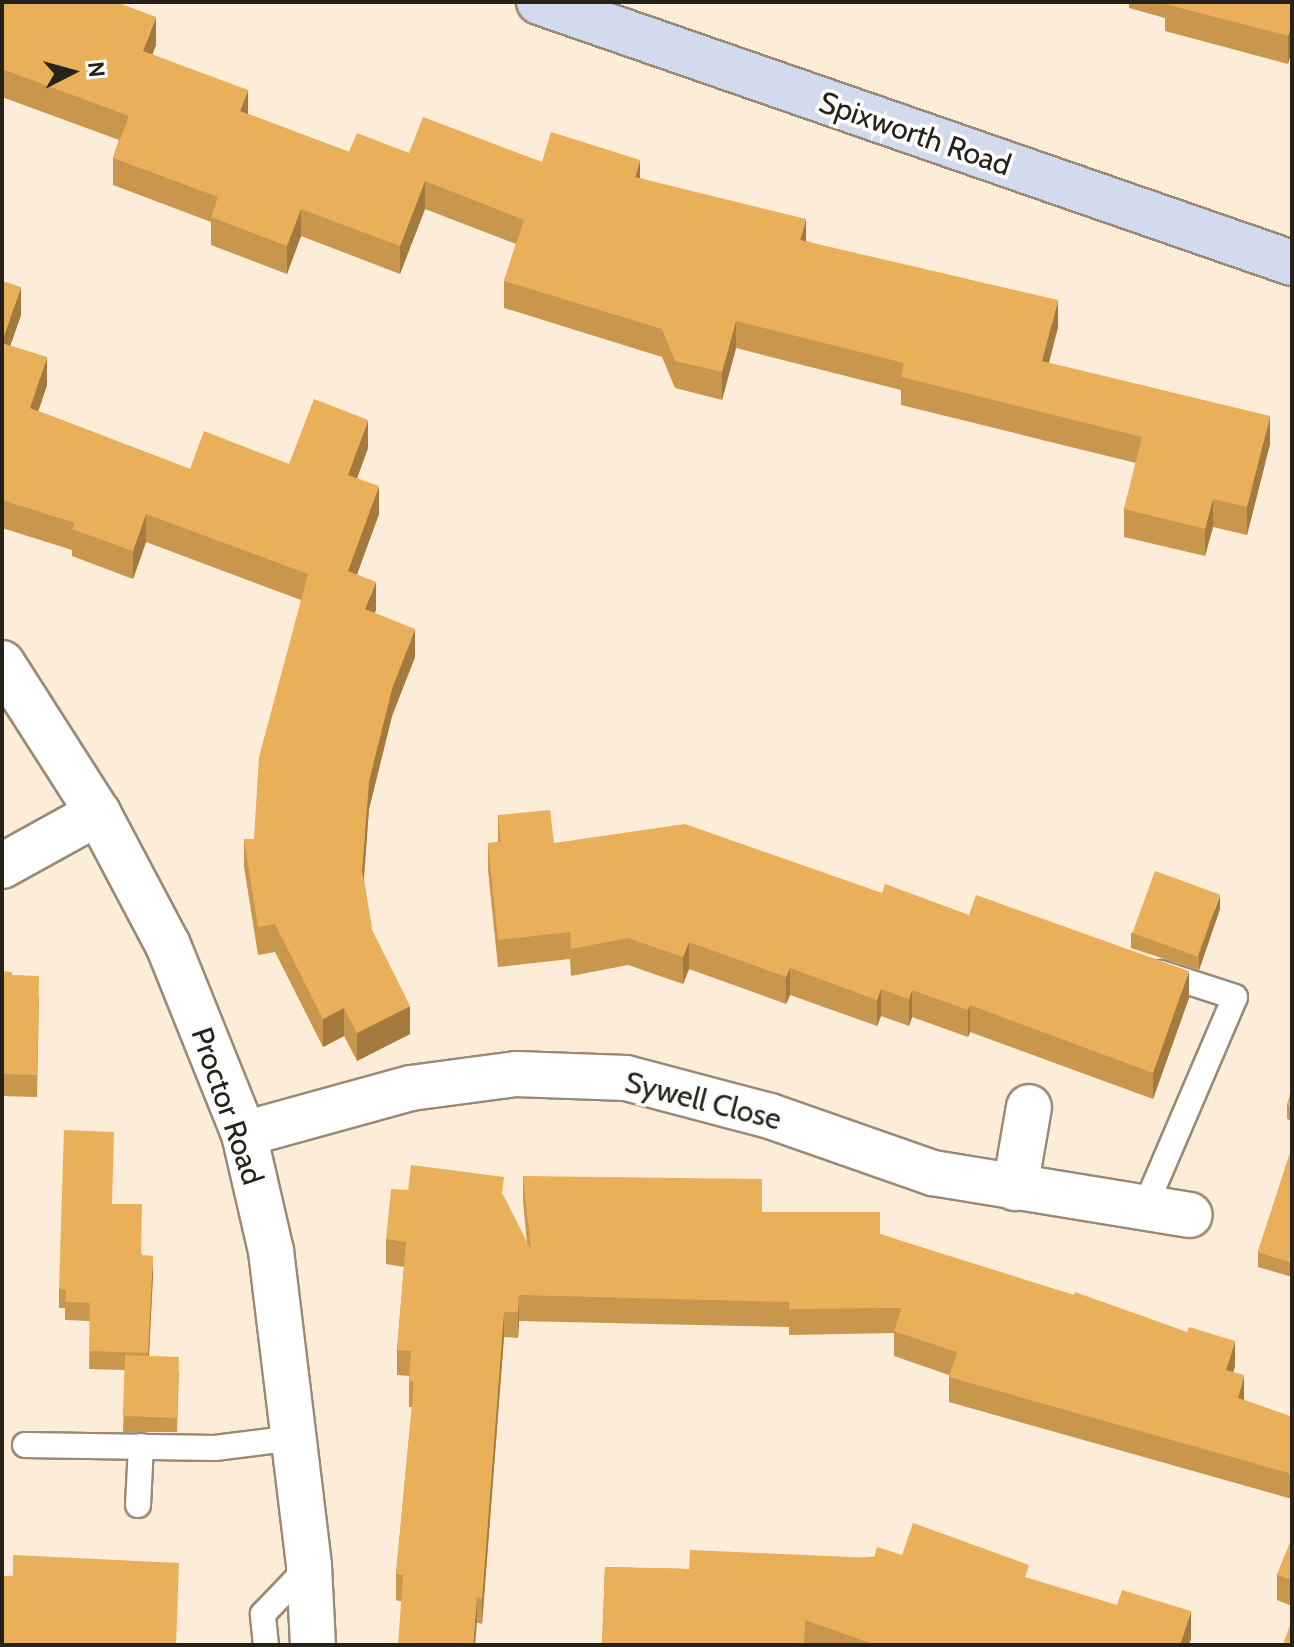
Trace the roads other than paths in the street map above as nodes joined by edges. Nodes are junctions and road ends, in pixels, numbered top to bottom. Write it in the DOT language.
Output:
graph roads {
  1 [pos="539,2"];
  2 [pos="1292,263"];
  3 [pos="2,663"];
  4 [pos="98,813"];
  5 [pos="2,866"];
  6 [pos="1142,966"];
  7 [pos="1029,1107"];
  8 [pos="244,1134"];
  9 [pos="1015,1188"];
  10 [pos="1145,1207"];
  11 [pos="1190,1215"];
  12 [pos="294,1438"];
  13 [pos="25,1445"];
  14 [pos="141,1446"];
  15 [pos="138,1505"];
  16 [pos="309,1566"];
  17 [pos="266,1645"];
  18 [pos="313,1645"];
  1 -- 2 [label="street, Spixworth Road"];
  3 -- 4 [label="street, Proctor Road"];
  4 -- 5 [label="street"];
  4 -- 8 [label="street, Proctor Road"];
  6 -- 10 [label="lane"];
  7 -- 9 [label="street"];
  8 -- 9 [label="street, Sywell Close"];
  8 -- 12 [label="street, Proctor Road"];
  9 -- 10 [label="street, Sywell Close"];
  10 -- 11 [label="street, Sywell Close"];
  12 -- 14 [label="lane"];
  12 -- 16 [label="street, Proctor Road"];
  13 -- 14 [label="lane"];
  14 -- 15 [label="lane"];
  16 -- 17 [label="lane"];
  16 -- 18 [label="street, Proctor Road"];
}
